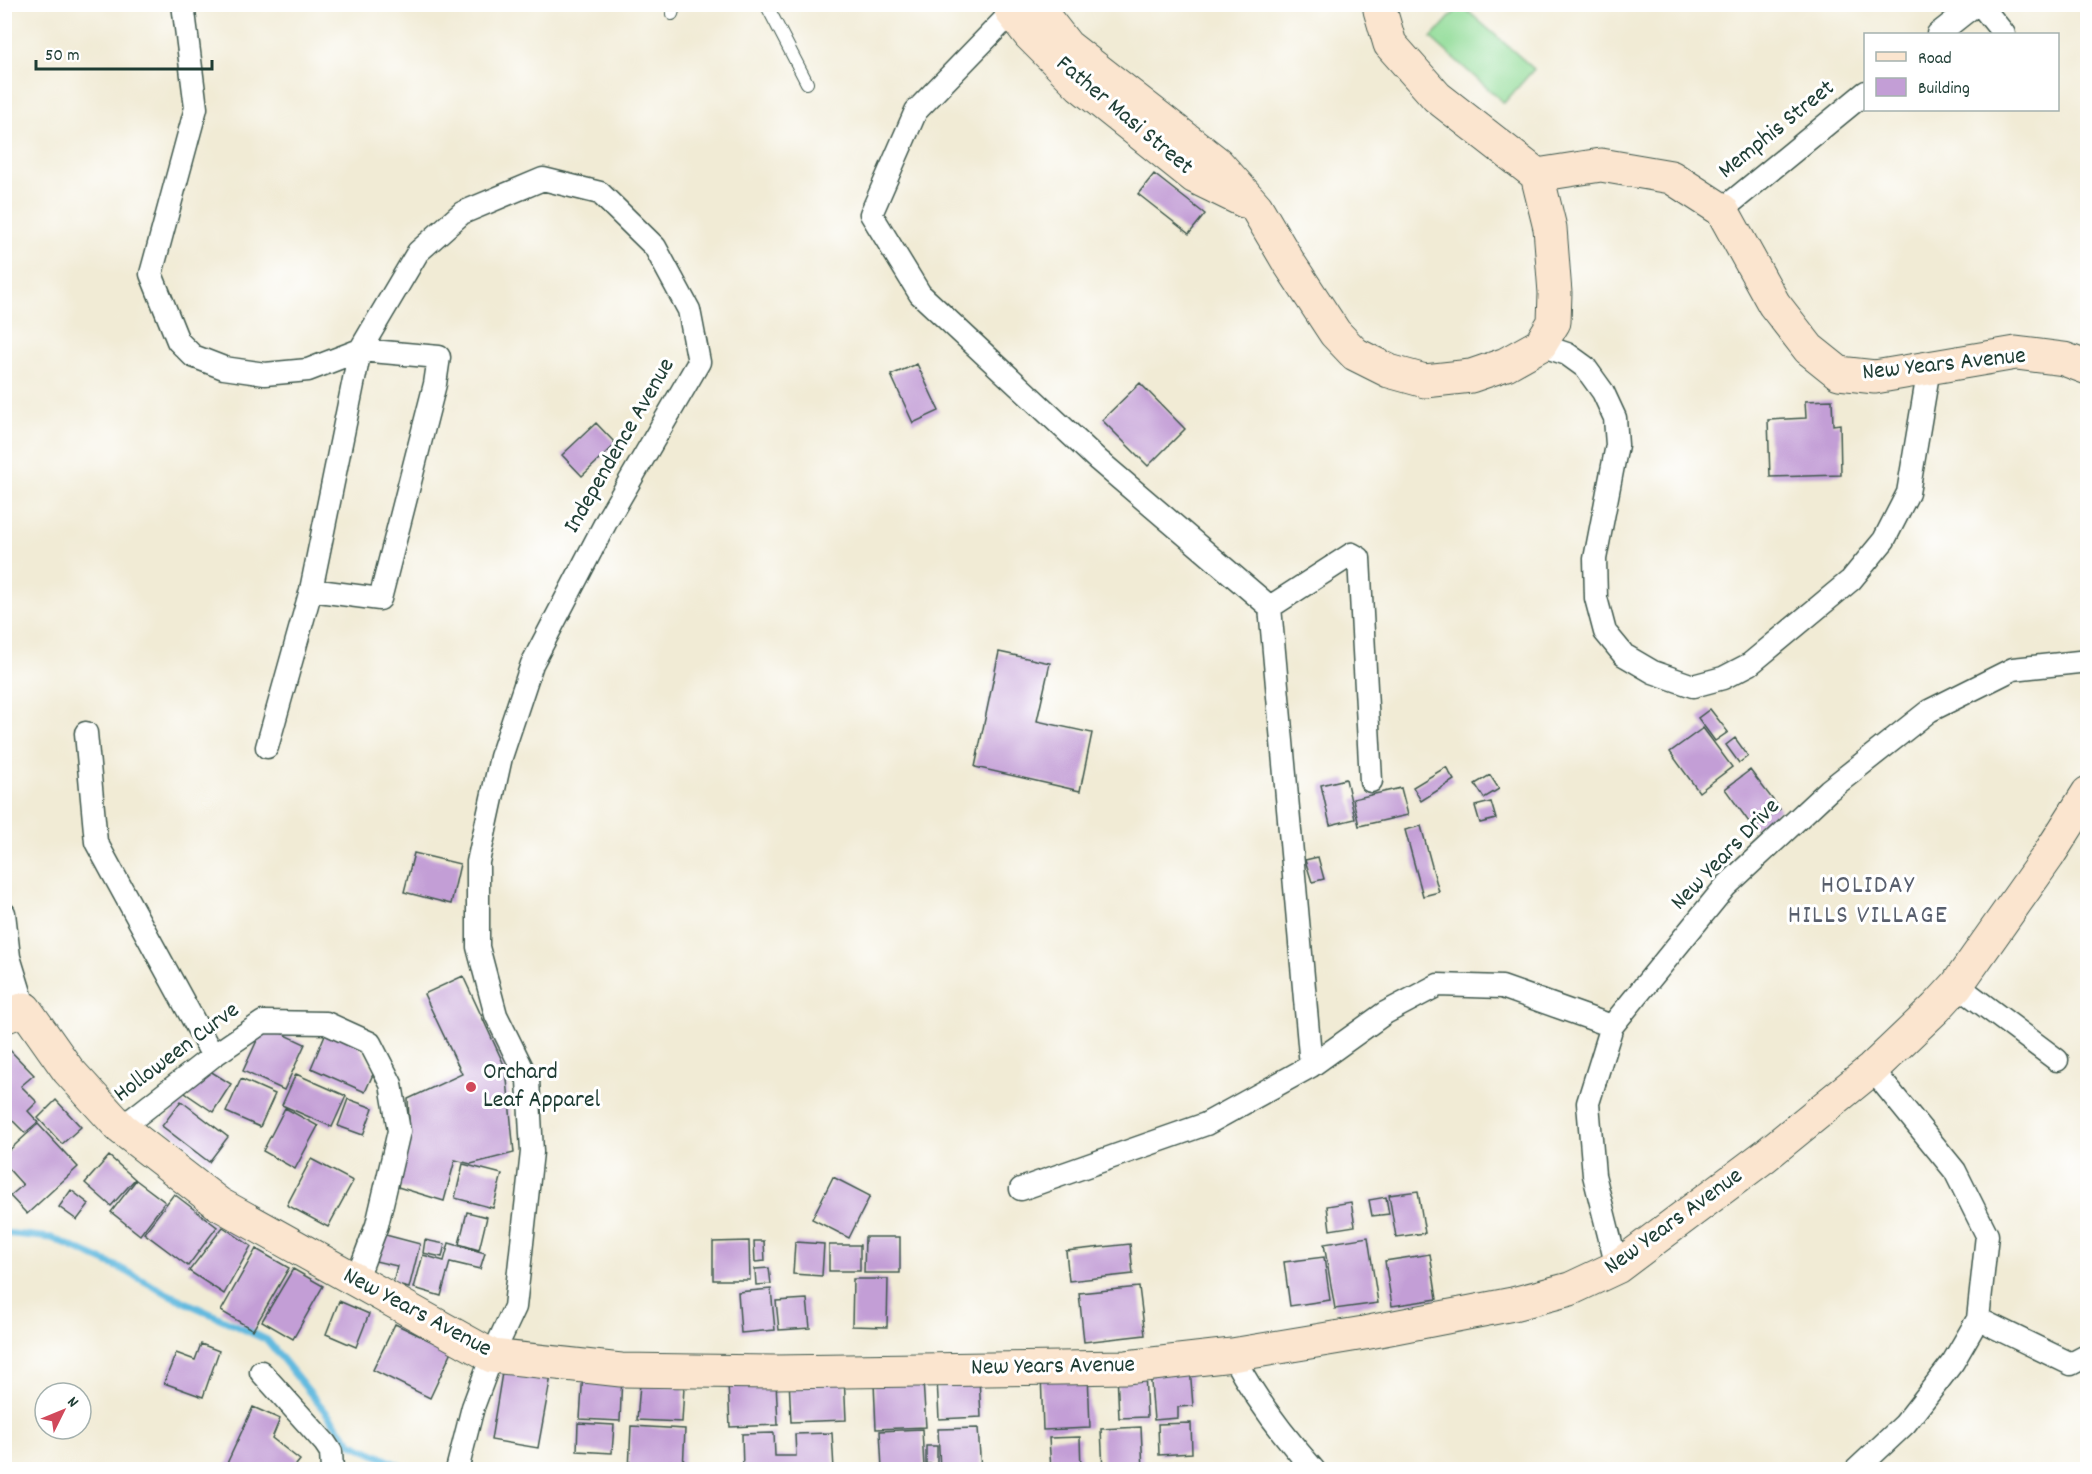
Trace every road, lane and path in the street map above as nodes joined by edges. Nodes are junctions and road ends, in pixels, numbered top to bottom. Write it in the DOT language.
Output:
graph roads {
  1 [pos="183,4"];
  2 [pos="766,4"];
  3 [pos="1381,4"];
  4 [pos="1978,4"];
  5 [pos="1021,6"];
  6 [pos="1939,33"];
  7 [pos="2003,33"];
  8 [pos="807,82"];
  9 [pos="1864,94"];
  10 [pos="1537,175"];
  11 [pos="1722,210"];
  12 [pos="1540,345"];
  13 [pos="360,350"];
  14 [pos="1929,368"];
  15 [pos="2088,368"];
  16 [pos="311,590"];
  17 [pos="1270,607"];
  18 [pos="2088,661"];
  19 [pos="86,733"];
  20 [pos="267,747"];
  21 [pos="1371,781"];
  22 [pos="2088,793"];
  23 [pos="4,913"];
  24 [pos="1956,985"];
  25 [pos="15,1013"];
  26 [pos="1612,1026"];
  27 [pos="213,1056"];
  28 [pos="2057,1060"];
  29 [pos="1311,1066"];
  30 [pos="1872,1069"];
  31 [pos="121,1128"];
  32 [pos="1021,1188"];
  33 [pos="1617,1267"];
  34 [pos="356,1281"];
  35 [pos="1978,1319"];
  36 [pos="1232,1355"];
  37 [pos="2088,1355"];
  38 [pos="492,1356"];
  39 [pos="261,1372"];
  40 [pos="332,1470"];
  41 [pos="458,1470"];
  42 [pos="1314,1470"];
  43 [pos="1857,1470"];
  1 -- 13 [label="street"];
  2 -- 8 [label="lane"];
  3 -- 10 [label="street"];
  4 -- 6 [label="street"];
  4 -- 7 [label="street"];
  5 -- 12 [label="street, Father Masi Street"];
  5 -- 17 [label="street"];
  9 -- 11 [label="street, Memphis Street"];
  10 -- 11 [label="street, New Years Avenue"];
  10 -- 12 [label="street"];
  11 -- 14 [label="street, New Years Avenue"];
  12 -- 14 [label="street"];
  13 -- 16 [label="street, Independence Avenue"];
  13 -- 16 [label="street"];
  13 -- 38 [label="street, Independence Avenue"];
  14 -- 15 [label="street, New Years Avenue"];
  16 -- 20 [label="street, Independence Avenue"];
  17 -- 21 [label="street"];
  17 -- 29 [label="street"];
  18 -- 26 [label="street, New Years Drive"];
  19 -- 27 [label="street"];
  22 -- 24 [label="street, New Years Avenue"];
  23 -- 25 [label="street, New Years Avenue"];
  24 -- 28 [label="street"];
  24 -- 30 [label="street, New Years Avenue"];
  25 -- 31 [label="street, New Years Avenue"];
  26 -- 29 [label="street"];
  26 -- 33 [label="street, New Years Drive"];
  27 -- 31 [label="street, Holloween Curve"];
  27 -- 34 [label="street, Holloween Curve"];
  29 -- 32 [label="street"];
  30 -- 33 [label="street, New Years Avenue"];
  30 -- 35 [label="street"];
  31 -- 34 [label="street, New Years Avenue"];
  33 -- 36 [label="street, New Years Avenue"];
  34 -- 38 [label="street, New Years Avenue"];
  35 -- 37 [label="street"];
  35 -- 43 [label="street"];
  36 -- 38 [label="street, New Years Avenue"];
  36 -- 42 [label="street"];
  38 -- 41 [label="street, Independence Avenue"];
  39 -- 40 [label="street"];
}
